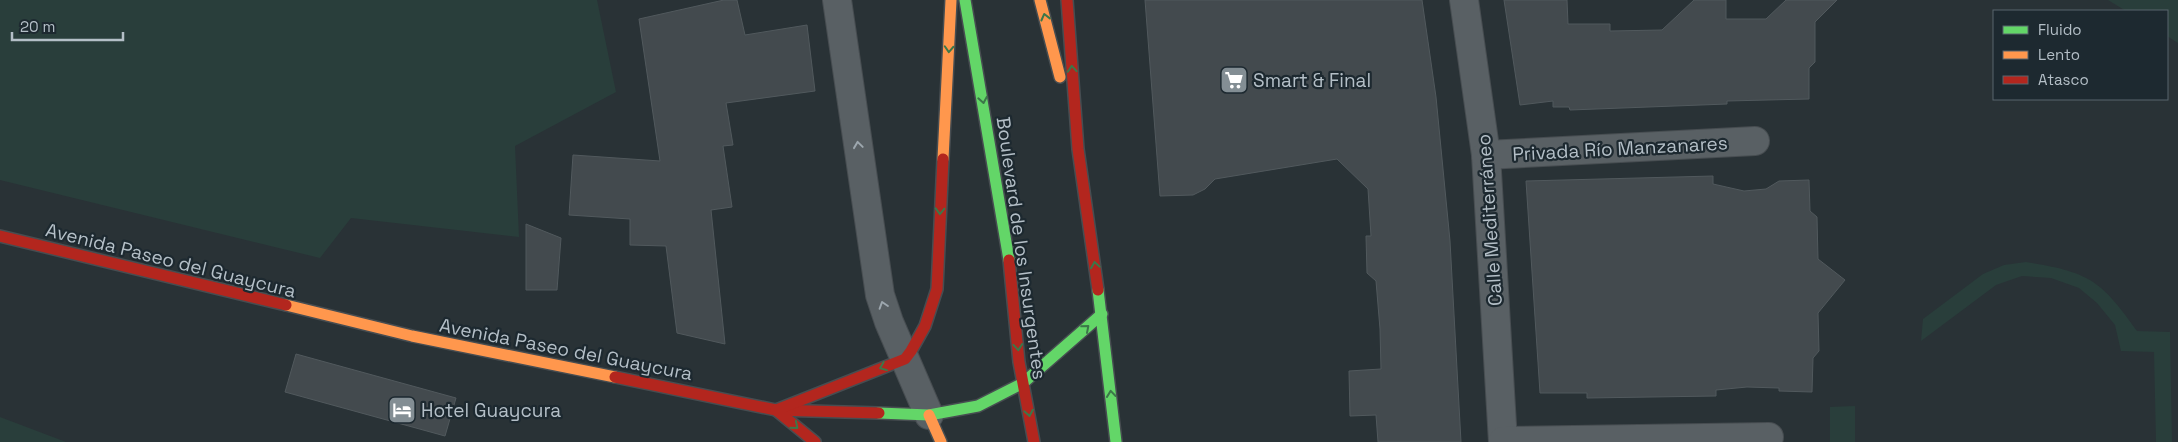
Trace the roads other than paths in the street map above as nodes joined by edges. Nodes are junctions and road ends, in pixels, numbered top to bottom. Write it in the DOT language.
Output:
graph roads {
  1 [pos="837,0"];
  2 [pos="951,0"];
  3 [pos="965,0"];
  4 [pos="1040,0"];
  5 [pos="1067,0"];
  6 [pos="1464,0"];
  7 [pos="1755,142"];
  8 [pos="1078,149"];
  9 [pos="1486,155"];
  10 [pos="0,236"];
  11 [pos="1102,314"];
  12 [pos="905,359"];
  13 [pos="1023,383"];
  14 [pos="776,410"];
  15 [pos="929,415"];
  16 [pos="1769,437"];
  17 [pos="1503,441"];
  18 [pos="815,442"];
  19 [pos="941,442"];
  20 [pos="1034,442"];
  21 [pos="1116,442"];
  12 -- 1 [label="street, one-way"];
  2 -- 12 [label="main road, one-way"];
  3 -- 13 [label="main road, Boulevard de los Insurgentes, one-way"];
  8 -- 4 [label="main road, one-way"];
  8 -- 5 [label="main road, one-way"];
  6 -- 9 [label="street, Calle Mediterráneo"];
  7 -- 9 [label="street, Privada Río Manzanares"];
  11 -- 8 [label="main road, one-way"];
  9 -- 17 [label="street, Calle Mediterráneo"];
  10 -- 14 [label="main road, Avenida Paseo del Guaycura"];
  13 -- 11 [label="main road, Avenida Paseo del Guaycura, one-way"];
  21 -- 11 [label="main road, one-way"];
  12 -- 14 [label="main road, one-way"];
  12 -- 15 [label="street"];
  13 -- 15 [label="main road, Avenida Paseo del Guaycura"];
  13 -- 20 [label="main road, Boulevard de los Insurgentes, one-way"];
  14 -- 15 [label="main road, Avenida Paseo del Guaycura"];
  14 -- 18 [label="main road, one-way"];
  15 -- 19 [label="main road"];
  16 -- 17 [label="street"];
}
